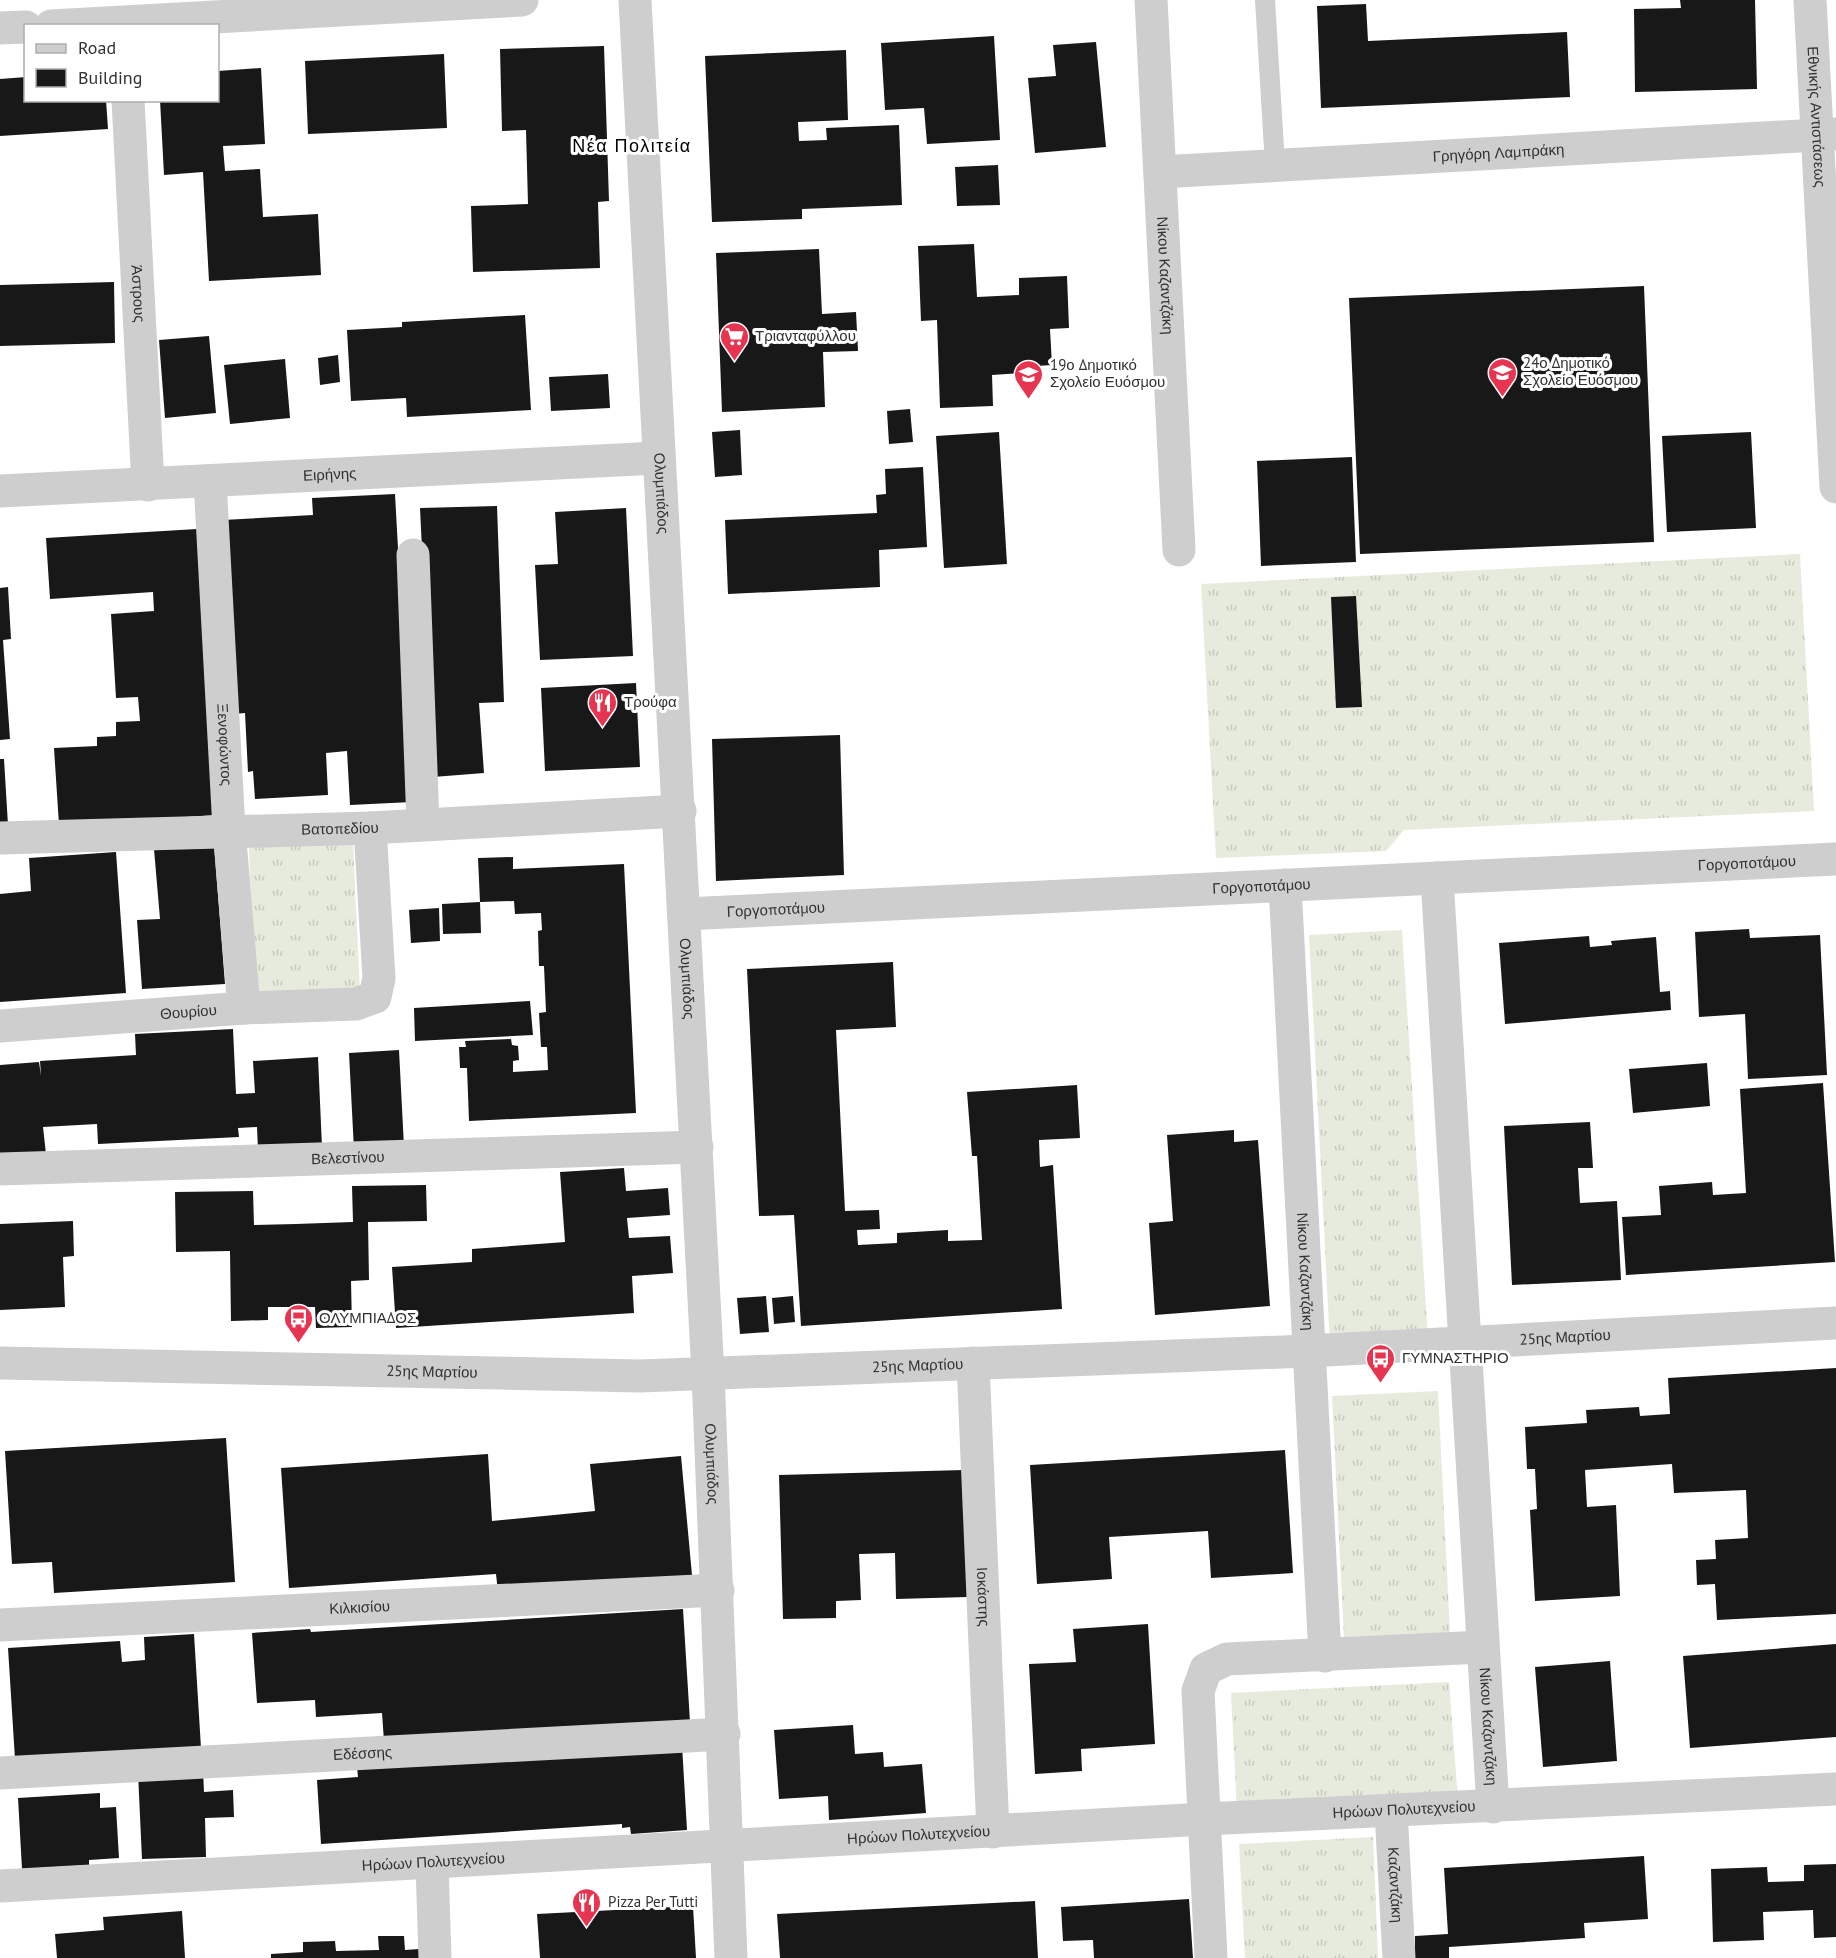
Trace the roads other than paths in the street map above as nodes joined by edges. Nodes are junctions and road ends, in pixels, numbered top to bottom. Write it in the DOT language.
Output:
graph roads {
  1 [pos="522,0"];
  2 [pos="635,0"];
  3 [pos="1151,0"];
  4 [pos="1265,0"];
  5 [pos="1810,0"];
  6 [pos="230,8"];
  7 [pos="124,23"];
  8 [pos="100,24"];
  9 [pos="24,27"];
  10 [pos="0,28"];
  11 [pos="128,102"];
  12 [pos="1827,134"];
  13 [pos="1275,165"];
  14 [pos="1160,172"];
  15 [pos="1835,449"];
  16 [pos="658,458"];
  17 [pos="210,481"];
  18 [pos="148,484"];
  19 [pos="1836,487"];
  20 [pos="0,491"];
  21 [pos="1179,550"];
  22 [pos="413,555"];
  23 [pos="680,811"];
  24 [pos="423,824"];
  25 [pos="369,828"];
  26 [pos="229,830"];
  27 [pos="0,838"];
  28 [pos="1836,859"];
  29 [pos="1437,878"];
  30 [pos="1285,885"];
  31 [pos="684,914"];
  32 [pos="244,1008"];
  33 [pos="0,1026"];
  34 [pos="697,1147"];
  35 [pos="0,1169"];
  36 [pos="1836,1323"];
  37 [pos="1466,1342"];
  38 [pos="1308,1351"];
  39 [pos="0,1363"];
  40 [pos="973,1363"];
  41 [pos="708,1374"];
  42 [pos="718,1590"];
  43 [pos="0,1625"];
  44 [pos="1483,1647"];
  45 [pos="1325,1656"];
  46 [pos="724,1734"];
  47 [pos="0,1773"];
  48 [pos="1836,1789"];
  49 [pos="1493,1807"];
  50 [pos="1391,1811"];
  51 [pos="1205,1819"];
  52 [pos="993,1832"];
  53 [pos="728,1846"];
  54 [pos="432,1864"];
  55 [pos="0,1886"];
  56 [pos="435,1958"];
  57 [pos="731,1958"];
  58 [pos="1211,1958"];
  59 [pos="1399,1958"];
  1 -- 6 [label="street"];
  2 -- 16 [label="street, Ολυμπιάδος"];
  3 -- 14 [label="street, Νίκου Καζαντζάκη"];
  4 -- 13 [label="lane"];
  5 -- 12 [label="street, Εθνικής Αντιστάσεως"];
  6 -- 7 [label="street"];
  7 -- 8 [label="street"];
  9 -- 10 [label="street"];
  11 -- 18 [label="street, Άστρους"];
  12 -- 13 [label="street, Γρηγόρη Λαμπράκη"];
  12 -- 15 [label="street, Εθνικής Αντιστάσεως"];
  13 -- 14 [label="street, Γρηγόρη Λαμπράκη"];
  14 -- 21 [label="street, Νίκου Καζαντζάκη"];
  15 -- 19 [label="street, Εθνικής Αντιστάσεως"];
  16 -- 17 [label="street, Ειρήνης"];
  16 -- 23 [label="street, Ολυμπιάδος"];
  17 -- 18 [label="street, Ειρήνης"];
  17 -- 26 [label="street, Ξενοφώντος"];
  18 -- 20 [label="street, Ειρήνης"];
  22 -- 24 [label="street"];
  23 -- 24 [label="street, Βατοπεδίου"];
  23 -- 31 [label="street, Ολυμπιάδος"];
  24 -- 25 [label="street, Βατοπεδίου"];
  25 -- 26 [label="street, Βατοπεδίου"];
  25 -- 32 [label="street, Θουρίου"];
  26 -- 27 [label="street, Βατοπεδίου"];
  26 -- 32 [label="street, Ξενοφώντος"];
  28 -- 29 [label="street, Γοργοποτάμου"];
  29 -- 30 [label="street, Γοργοποτάμου"];
  29 -- 37 [label="street, Νίκου Καζαντζάκη"];
  30 -- 31 [label="street, Γοργοποτάμου"];
  30 -- 38 [label="street, Νίκου Καζαντζάκη"];
  31 -- 34 [label="street, Ολυμπιάδος"];
  32 -- 33 [label="street, Θουρίου"];
  34 -- 35 [label="street, Βελεστίνου"];
  34 -- 41 [label="street, Ολυμπιάδος"];
  36 -- 37 [label="street, 25ης Μαρτίου"];
  37 -- 38 [label="street, 25ης Μαρτίου"];
  37 -- 44 [label="street, Νίκου Καζαντζάκη"];
  38 -- 40 [label="street, 25ης Μαρτίου"];
  38 -- 45 [label="street, Νίκου Καζαντζάκη"];
  39 -- 41 [label="street, 25ης Μαρτίου"];
  40 -- 41 [label="street, 25ης Μαρτίου"];
  40 -- 52 [label="street, Ιοκάστης"];
  41 -- 42 [label="street, Ολυμπιάδος"];
  42 -- 43 [label="street, Κιλκισίου"];
  42 -- 46 [label="street, Ολυμπιάδος"];
  44 -- 45 [label="street, Νίκου Καζαντζάκη"];
  44 -- 49 [label="street, Νίκου Καζαντζάκη"];
  45 -- 51 [label="street, Νίκου Καζαντζάκη"];
  46 -- 47 [label="street, Εδέσσης"];
  46 -- 53 [label="street, Ολυμπιάδος"];
  48 -- 49 [label="street, Ηρώων Πολυτεχνείου"];
  49 -- 50 [label="street, Ηρώων Πολυτεχνείου"];
  50 -- 51 [label="street, Ηρώων Πολυτεχνείου"];
  50 -- 59 [label="street, Καζαντζάκη"];
  51 -- 52 [label="street, Ηρώων Πολυτεχνείου"];
  51 -- 58 [label="street"];
  52 -- 53 [label="street, Ηρώων Πολυτεχνείου"];
  53 -- 54 [label="street, Ηρώων Πολυτεχνείου"];
  53 -- 57 [label="street, Ολυμπιάδος"];
  54 -- 55 [label="street, Ηρώων Πολυτεχνείου"];
  54 -- 56 [label="street"];
}
